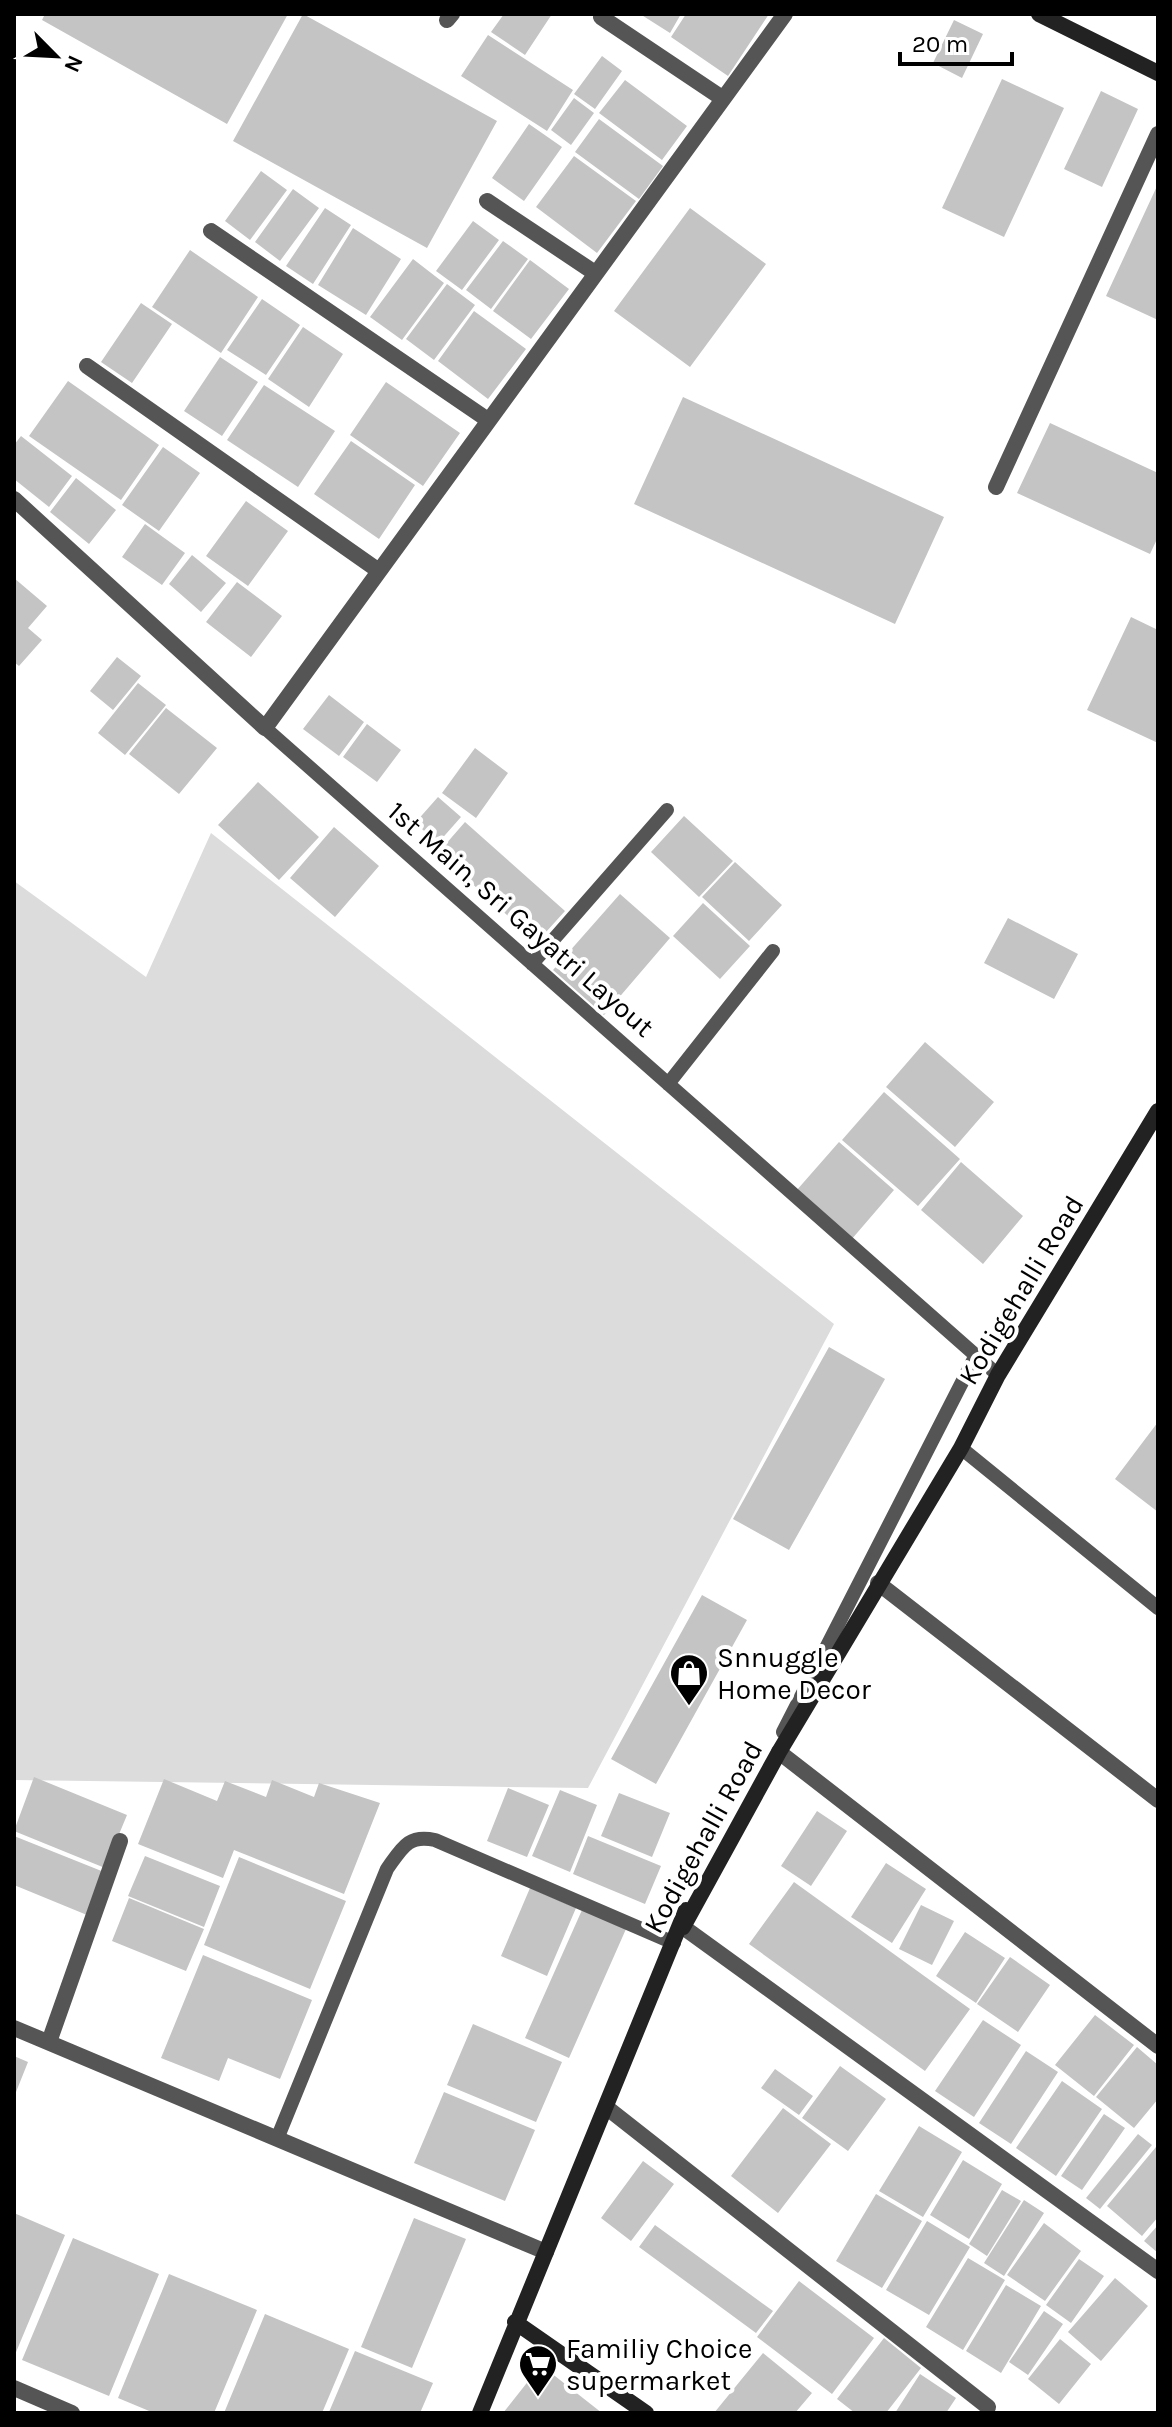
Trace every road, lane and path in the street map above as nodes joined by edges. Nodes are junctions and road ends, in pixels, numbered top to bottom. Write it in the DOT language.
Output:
graph roads {
  1 [pos="785,14"];
  2 [pos="1039,14"];
  3 [pos="601,17"];
  4 [pos="1158,73"];
  5 [pos="722,98"];
  6 [pos="1158,134"];
  7 [pos="487,201"];
  8 [pos="211,231"];
  9 [pos="595,273"];
  10 [pos="87,366"];
  11 [pos="488,420"];
  12 [pos="996,487"];
  13 [pos="14,499"];
  14 [pos="379,571"];
  15 [pos="265,728"];
  16 [pos="667,810"];
  17 [pos="773,951"];
  18 [pos="532,964"];
  19 [pos="668,1084"];
  20 [pos="1158,1112"];
  21 [pos="976,1355"];
  22 [pos="998,1375"];
  23 [pos="961,1448"];
  24 [pos="878,1583"];
  25 [pos="1158,1608"];
  26 [pos="779,1752"];
  27 [pos="1158,1800"];
  28 [pos="120,1841"];
  29 [pos="683,1927"];
  30 [pos="674,1943"];
  31 [pos="14,2028"];
  32 [pos="49,2042"];
  33 [pos="1158,2046"];
  34 [pos="606,2107"];
  35 [pos="277,2139"];
  36 [pos="546,2252"];
  37 [pos="1158,2271"];
  38 [pos="515,2322"];
  39 [pos="14,2388"];
  40 [pos="988,2407"];
  41 [pos="72,2413"];
  42 [pos="480,2413"];
  43 [pos="646,2413"];
  1 -- 5 [label="street"];
  2 -- 4 [label="street"];
  3 -- 5 [label="street"];
  5 -- 9 [label="street"];
  6 -- 12 [label="street"];
  7 -- 9 [label="street"];
  8 -- 11 [label="street"];
  9 -- 11 [label="street"];
  10 -- 14 [label="street"];
  11 -- 14 [label="street"];
  13 -- 15 [label="street, 1st Main, Sri Gayatri Layout"];
  14 -- 15 [label="street"];
  15 -- 18 [label="lane, 1st Main, Sri Gayatri Layout"];
  16 -- 18 [label="lane"];
  17 -- 19 [label="lane"];
  18 -- 19 [label="lane, 1st Main, Sri Gayatri Layout"];
  19 -- 21 [label="lane, 1st Main, Sri Gayatri Layout"];
  20 -- 22 [label="street, Kodigehalli Road"];
  21 -- 22 [label="lane, 1st Main, Sri Gayatri Layout"];
  21 -- 29 [label="lane"];
  22 -- 23 [label="street, Kodigehalli Road"];
  23 -- 24 [label="street, Kodigehalli Road"];
  23 -- 25 [label="lane"];
  24 -- 26 [label="street, Kodigehalli Road"];
  24 -- 27 [label="street"];
  26 -- 29 [label="street, Kodigehalli Road"];
  26 -- 33 [label="street"];
  28 -- 32 [label="street"];
  29 -- 30 [label="street, Kodigehalli Road"];
  29 -- 37 [label="street"];
  30 -- 34 [label="street, Kodigehalli Road"];
  30 -- 35 [label="lane"];
  31 -- 32 [label="street"];
  32 -- 35 [label="street"];
  34 -- 36 [label="street, Kodigehalli Road"];
  34 -- 40 [label="street"];
  35 -- 36 [label="street"];
  36 -- 38 [label="street, Kodigehalli Road"];
  38 -- 42 [label="street, Kodigehalli Road"];
  38 -- 43 [label="street"];
  39 -- 41 [label="street"];
}
